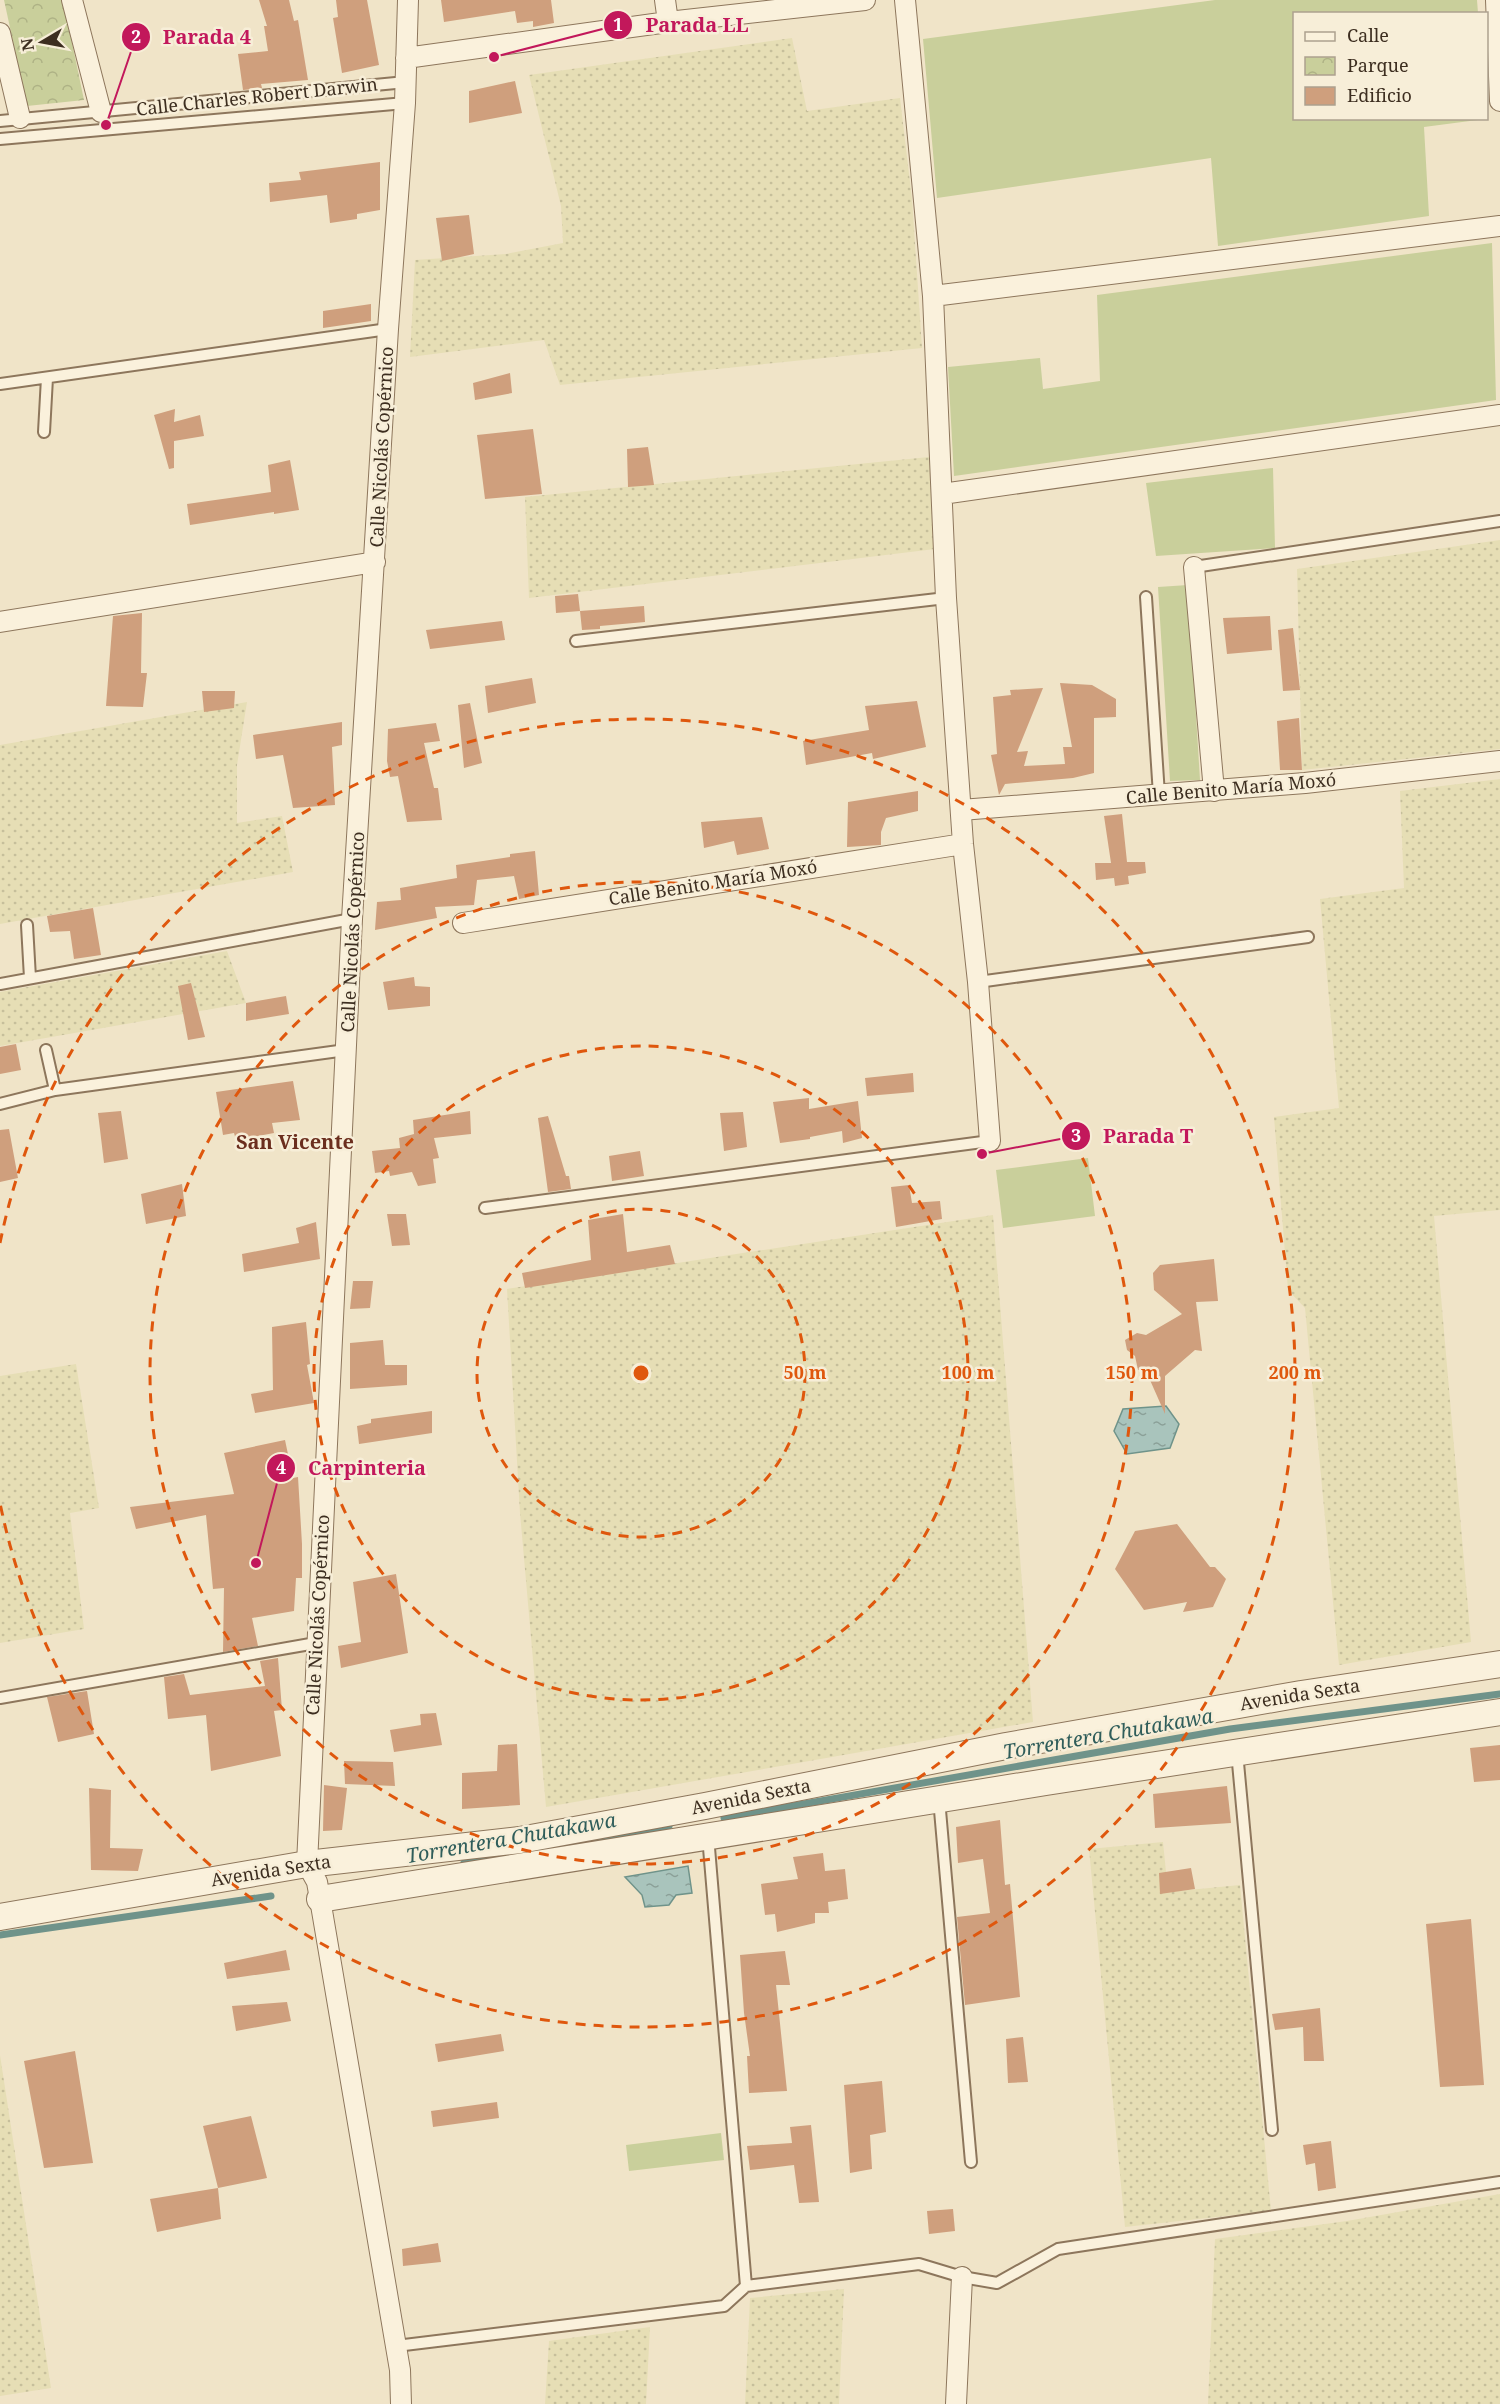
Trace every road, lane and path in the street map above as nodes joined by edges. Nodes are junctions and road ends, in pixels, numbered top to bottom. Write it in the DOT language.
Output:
graph roads {
  1 [pos="72,0"];
  2 [pos="408,0"];
  3 [pos="665,0"];
  4 [pos="866,0"];
  5 [pos="905,0"];
  6 [pos="1496,0"];
  7 [pos="788,4"];
  8 [pos="668,22"];
  9 [pos="0,33"];
  10 [pos="406,58"];
  11 [pos="406,82"];
  12 [pos="1500,101"];
  13 [pos="405,102"];
  14 [pos="101,112"];
  15 [pos="20,118"];
  16 [pos="0,121"];
  17 [pos="0,139"];
  18 [pos="1500,226"];
  19 [pos="933,296"];
  20 [pos="388,329"];
  21 [pos="47,378"];
  22 [pos="0,384"];
  23 [pos="1500,415"];
  24 [pos="44,432"];
  25 [pos="942,494"];
  26 [pos="1500,521"];
  27 [pos="375,562"];
  28 [pos="1194,567"];
  29 [pos="1146,597"];
  30 [pos="946,598"];
  31 [pos="0,622"];
  32 [pos="576,641"];
  33 [pos="1500,762"];
  34 [pos="1214,791"];
  35 [pos="1160,795"];
  36 [pos="961,810"];
  37 [pos="963,844"];
  38 [pos="352,920"];
  39 [pos="463,922"];
  40 [pos="27,925"];
  41 [pos="1308,937"];
  42 [pos="30,978"];
  43 [pos="978,982"];
  44 [pos="0,984"];
  45 [pos="46,1050"];
  46 [pos="346,1050"];
  47 [pos="55,1090"];
  48 [pos="0,1104"];
  49 [pos="990,1141"];
  50 [pos="485,1208"];
  51 [pos="316,1643"];
  52 [pos="1500,1665"];
  53 [pos="0,1698"];
  54 [pos="1500,1712"];
  55 [pos="1237,1751"];
  56 [pos="939,1799"];
  57 [pos="706,1818"];
  58 [pos="315,1882"];
  59 [pos="0,1917"];
  60 [pos="1272,2130"];
  61 [pos="971,2162"];
  62 [pos="1500,2182"];
  63 [pos="962,2277"];
  64 [pos="746,2286"];
  65 [pos="396,2346"];
  66 [pos="400,2404"];
  67 [pos="956,2404"];
  1 -- 14 [label="street"];
  2 -- 10 [label="street, Calle Nicolás Copérnico"];
  3 -- 8 [label="street"];
  4 -- 7 [label="street"];
  5 -- 19 [label="street"];
  6 -- 12 [label="street"];
  7 -- 8 [label="street"];
  8 -- 10 [label="street"];
  9 -- 15 [label="street"];
  10 -- 11 [label="street, Calle Nicolás Copérnico"];
  11 -- 13 [label="street, Calle Nicolás Copérnico"];
  11 -- 14 [label="lane, Calle Charles Robert Darwin"];
  13 -- 17 [label="lane, Calle Charles Robert Darwin"];
  13 -- 20 [label="street, Calle Nicolás Copérnico"];
  14 -- 15 [label="lane, Calle Charles Robert Darwin"];
  15 -- 16 [label="lane, Calle Charles Robert Darwin"];
  18 -- 19 [label="street"];
  19 -- 25 [label="street"];
  20 -- 21 [label="lane"];
  20 -- 27 [label="street, Calle Nicolás Copérnico"];
  21 -- 22 [label="lane"];
  21 -- 24 [label="lane"];
  23 -- 25 [label="street"];
  25 -- 30 [label="street"];
  26 -- 28 [label="lane"];
  27 -- 31 [label="street"];
  27 -- 38 [label="street, Calle Nicolás Copérnico"];
  28 -- 34 [label="street"];
  29 -- 35 [label="lane"];
  30 -- 32 [label="lane"];
  30 -- 36 [label="street"];
  33 -- 34 [label="street, Calle Benito María Moxó"];
  34 -- 35 [label="street, Calle Benito María Moxó"];
  35 -- 36 [label="street, Calle Benito María Moxó"];
  36 -- 37 [label="street"];
  37 -- 39 [label="street, Calle Benito María Moxó"];
  37 -- 43 [label="street"];
  38 -- 42 [label="lane"];
  38 -- 46 [label="street, Calle Nicolás Copérnico"];
  40 -- 42 [label="lane"];
  41 -- 43 [label="lane"];
  42 -- 44 [label="lane"];
  43 -- 49 [label="street"];
  45 -- 47 [label="lane"];
  46 -- 47 [label="lane"];
  46 -- 51 [label="street, Calle Nicolás Copérnico"];
  47 -- 48 [label="lane"];
  49 -- 50 [label="lane"];
  51 -- 53 [label="lane"];
  51 -- 58 [label="street, Calle Nicolás Copérnico"];
  52 -- 57 [label="street, Avenida Sexta"];
  54 -- 55 [label="street, Avenida Sexta"];
  55 -- 56 [label="street, Avenida Sexta"];
  55 -- 60 [label="lane"];
  56 -- 57 [label="street, Avenida Sexta"];
  56 -- 61 [label="lane"];
  57 -- 58 [label="street, Avenida Sexta"];
  57 -- 58 [label="street, Avenida Sexta"];
  57 -- 64 [label="lane"];
  58 -- 59 [label="street, Avenida Sexta"];
  58 -- 65 [label="street, Calle Nicolás Copérnico"];
  62 -- 63 [label="lane"];
  63 -- 64 [label="lane"];
  63 -- 67 [label="street"];
  64 -- 65 [label="lane"];
  65 -- 66 [label="street, Calle Nicolás Copérnico"];
}
